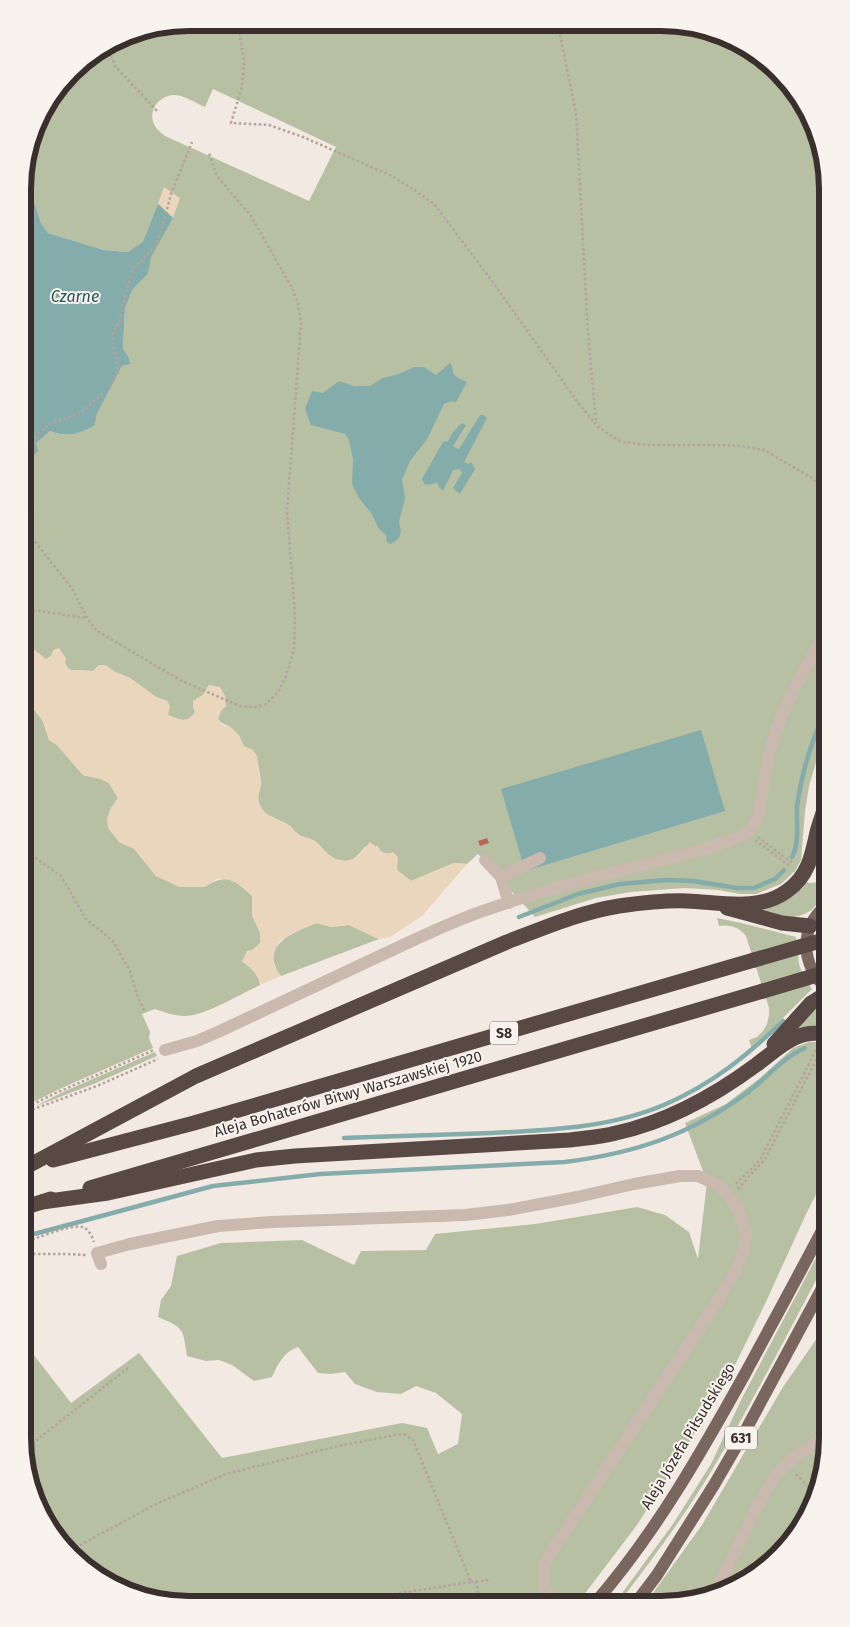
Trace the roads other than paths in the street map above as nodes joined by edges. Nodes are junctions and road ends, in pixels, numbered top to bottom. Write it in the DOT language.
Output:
graph roads {
  1 [pos="819,646"];
  2 [pos="818,830"];
  3 [pos="540,858"];
  4 [pos="485,860"];
  5 [pos="501,877"];
  6 [pos="508,902"];
  7 [pos="706,902"];
  8 [pos="818,914"];
  9 [pos="810,926"];
  10 [pos="818,941"];
  11 [pos="818,975"];
  12 [pos="818,981"];
  13 [pos="818,998"];
  14 [pos="818,1037"];
  15 [pos="165,1050"];
  16 [pos="755,1066"];
  17 [pos="31,1164"];
  18 [pos="31,1165"];
  19 [pos="42,1202"];
  20 [pos="31,1205"];
  21 [pos="818,1238"];
  22 [pos="99,1259"];
  23 [pos="818,1296"];
  24 [pos="818,1443"];
  25 [pos="613,1583"];
  26 [pos="720,1584"];
  27 [pos="550,1596"];
  28 [pos="601,1596"];
  29 [pos="605,1596"];
  30 [pos="641,1596"];
  1 -- 6 [label="street"];
  2 -- 7 [label="highway"];
  3 -- 5 [label="street"];
  4 -- 5 [label="street"];
  5 -- 6 [label="street"];
  6 -- 15 [label="street"];
  7 -- 9 [label="highway"];
  7 -- 17 [label="highway"];
  8 -- 9 [label="main road"];
  9 -- 12 [label="main road"];
  10 -- 18 [label="highway, Aleja Bohaterów Bitwy Warszawskiej 1920 / S8, bridge"];
  11 -- 19 [label="highway, Aleja Bohaterów Bitwy Warszawskiej 1920 / S8, bridge"];
  13 -- 16 [label="highway"];
  14 -- 16 [label="highway"];
  16 -- 19 [label="highway"];
  19 -- 20 [label="highway, Aleja Bohaterów Bitwy Warszawskiej 1920 / S8"];
  21 -- 25 [label="main road, Aleja Józefa Piłsudskiego / 631"];
  22 -- 27 [label="street"];
  23 -- 30 [label="main road, 631"];
  24 -- 26 [label="street"];
  25 -- 28 [label="main road, Aleja Józefa Piłsudskiego / 631"];
  25 -- 29 [label="street"];
}
